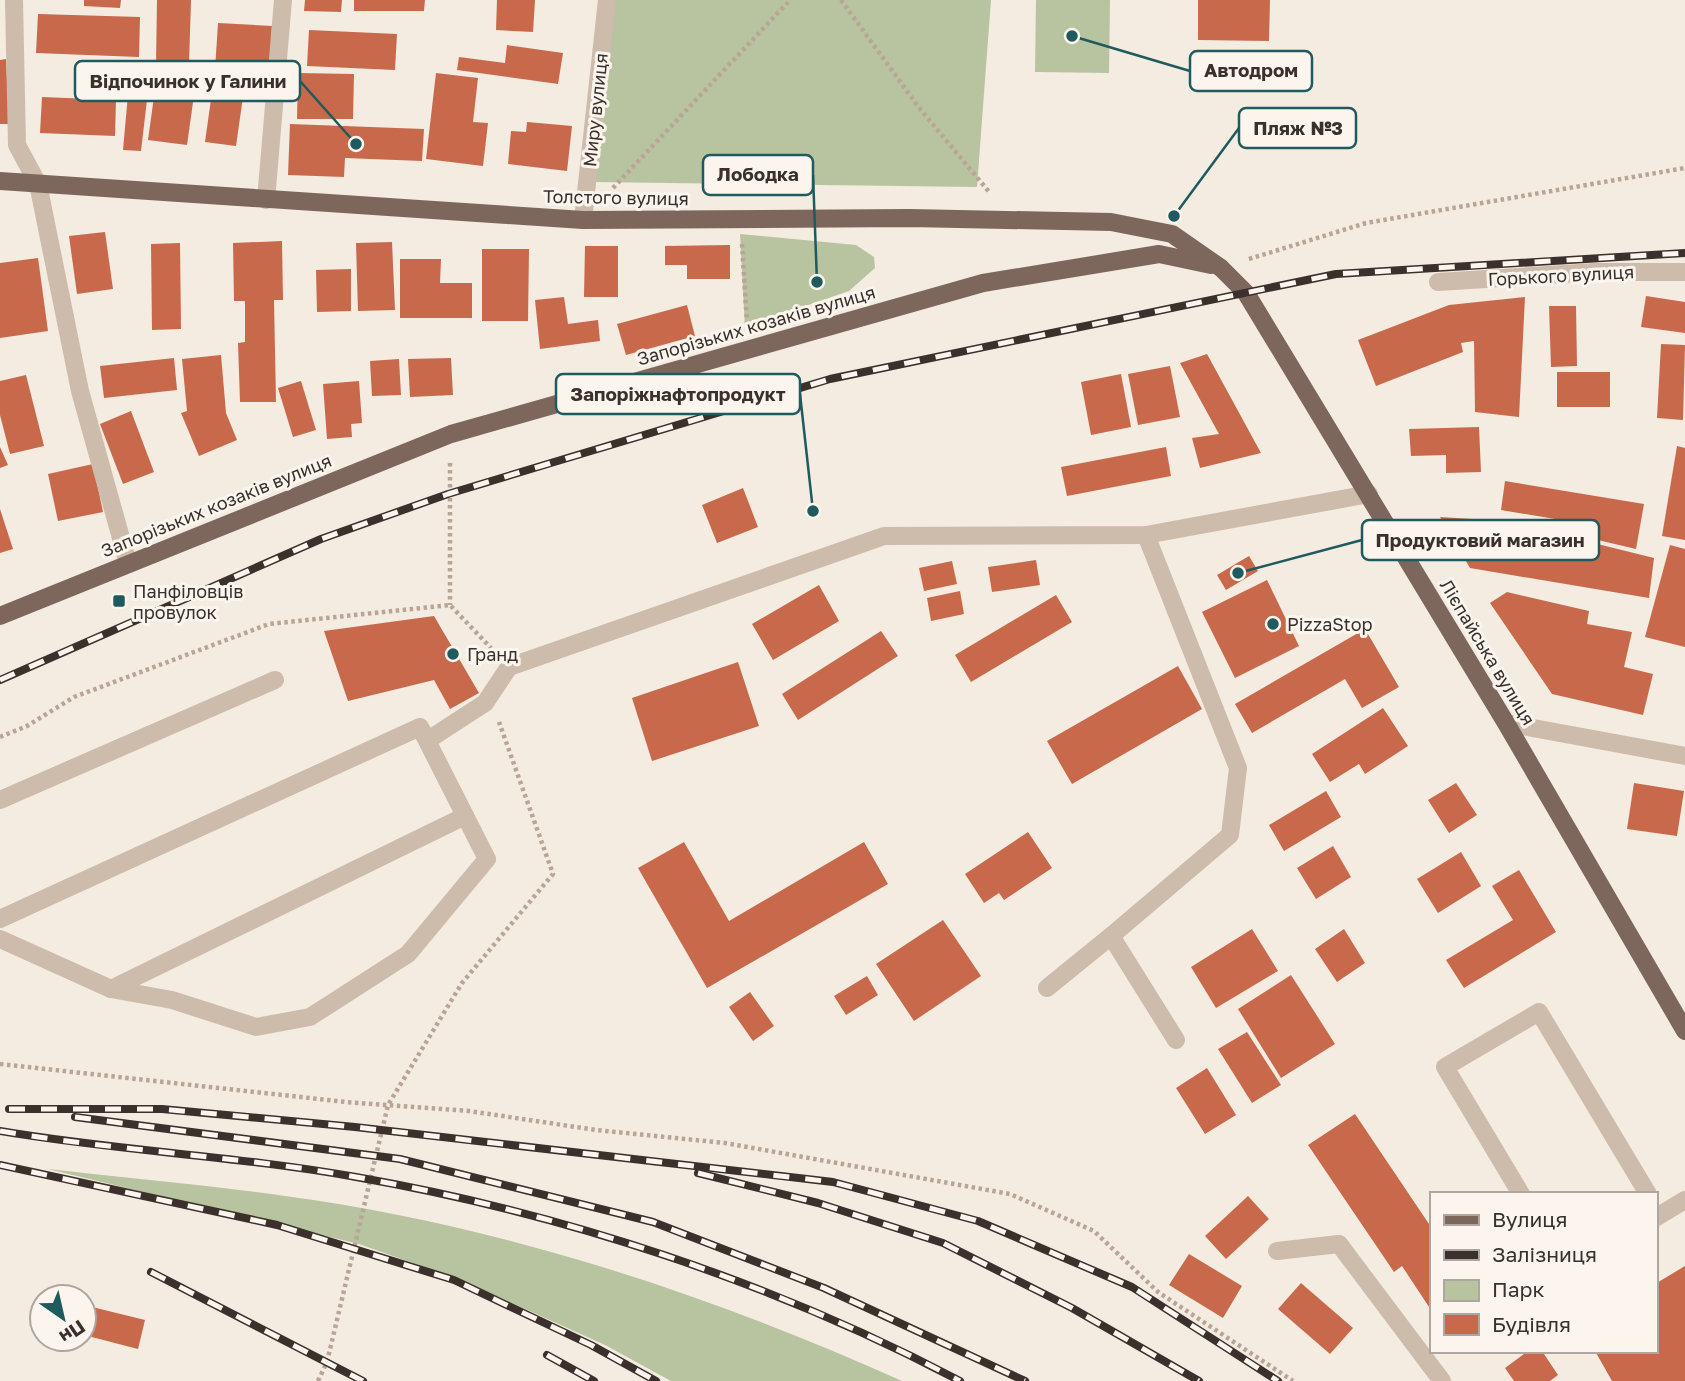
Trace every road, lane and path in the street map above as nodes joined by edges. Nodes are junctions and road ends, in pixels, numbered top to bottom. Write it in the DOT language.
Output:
graph roads {
  1 [pos="14,0"];
  2 [pos="283,0"];
  3 [pos="607,0"];
  4 [pos="790,0"];
  5 [pos="841,0"];
  6 [pos="1685,168"];
  7 [pos="0,180"];
  8 [pos="38,184"];
  9 [pos="266,200"];
  10 [pos="740,219"];
  11 [pos="1012,219"];
  12 [pos="583,220"];
  13 [pos="1222,268"];
  14 [pos="1685,272"];
  15 [pos="1438,282"];
  16 [pos="748,349"];
  17 [pos="451,434"];
  18 [pos="1369,494"];
  19 [pos="1146,535"];
  20 [pos="128,563"];
  21 [pos="450,606"];
  22 [pos="0,616"];
  23 [pos="509,667"];
  24 [pos="275,680"];
  25 [pos="491,698"];
  26 [pos="1506,723"];
  27 [pos="0,737"];
  28 [pos="428,740"];
  29 [pos="1685,756"];
  30 [pos="0,800"];
  31 [pos="466,816"];
  32 [pos="0,919"];
  33 [pos="1111,936"];
  34 [pos="0,939"];
  35 [pos="1047,988"];
  36 [pos="111,989"];
  37 [pos="1685,1031"];
  38 [pos="1176,1040"];
  39 [pos="0,1064"];
  40 [pos="388,1105"];
  41 [pos="1520,1192"];
  42 [pos="1647,1192"];
  43 [pos="1685,1200"];
  44 [pos="1657,1213"];
  45 [pos="1277,1251"];
  46 [pos="318,1381"];
  47 [pos="1293,1381"];
  48 [pos="1442,1381"];
  1 -- 8 [label="street"];
  2 -- 9 [label="street"];
  3 -- 12 [label="street, Миру вулиця"];
  4 -- 12 [label="path"];
  5 -- 11 [label="path"];
  6 -- 13 [label="path"];
  7 -- 8 [label="main road, Толстого вулиця"];
  8 -- 9 [label="main road, Толстого вулиця"];
  8 -- 20 [label="street"];
  9 -- 12 [label="main road, Толстого вулиця"];
  10 -- 11 [label="main road, Толстого вулиця"];
  10 -- 12 [label="main road, Толстого вулиця"];
  10 -- 16 [label="path"];
  11 -- 13 [label="main road, Толстого вулиця"];
  13 -- 16 [label="main road, Запорізьких козаків вулиця"];
  13 -- 18 [label="main road, Лієпайська вулиця"];
  14 -- 15 [label="street, Горького вулиця"];
  16 -- 17 [label="main road, Запорізьких козаків вулиця"];
  17 -- 20 [label="main road, Запорізьких козаків вулиця"];
  17 -- 21 [label="path"];
  18 -- 19 [label="street"];
  18 -- 26 [label="main road, Лієпайська вулиця"];
  19 -- 23 [label="street"];
  19 -- 33 [label="street"];
  20 -- 22 [label="main road, Запорізьких козаків вулиця"];
  21 -- 23 [label="path"];
  21 -- 27 [label="path"];
  23 -- 25 [label="street"];
  24 -- 30 [label="street"];
  25 -- 28 [label="street"];
  25 -- 40 [label="path"];
  26 -- 29 [label="street"];
  26 -- 37 [label="main road, Лієпайська вулиця"];
  28 -- 31 [label="street"];
  28 -- 32 [label="street"];
  31 -- 36 [label="street"];
  31 -- 36 [label="street"];
  33 -- 35 [label="street"];
  33 -- 38 [label="street"];
  34 -- 36 [label="street"];
  39 -- 40 [label="path"];
  40 -- 46 [label="path"];
  40 -- 47 [label="path"];
  41 -- 42 [label="street"];
  43 -- 44 [label="street"];
  45 -- 48 [label="street"];
}
